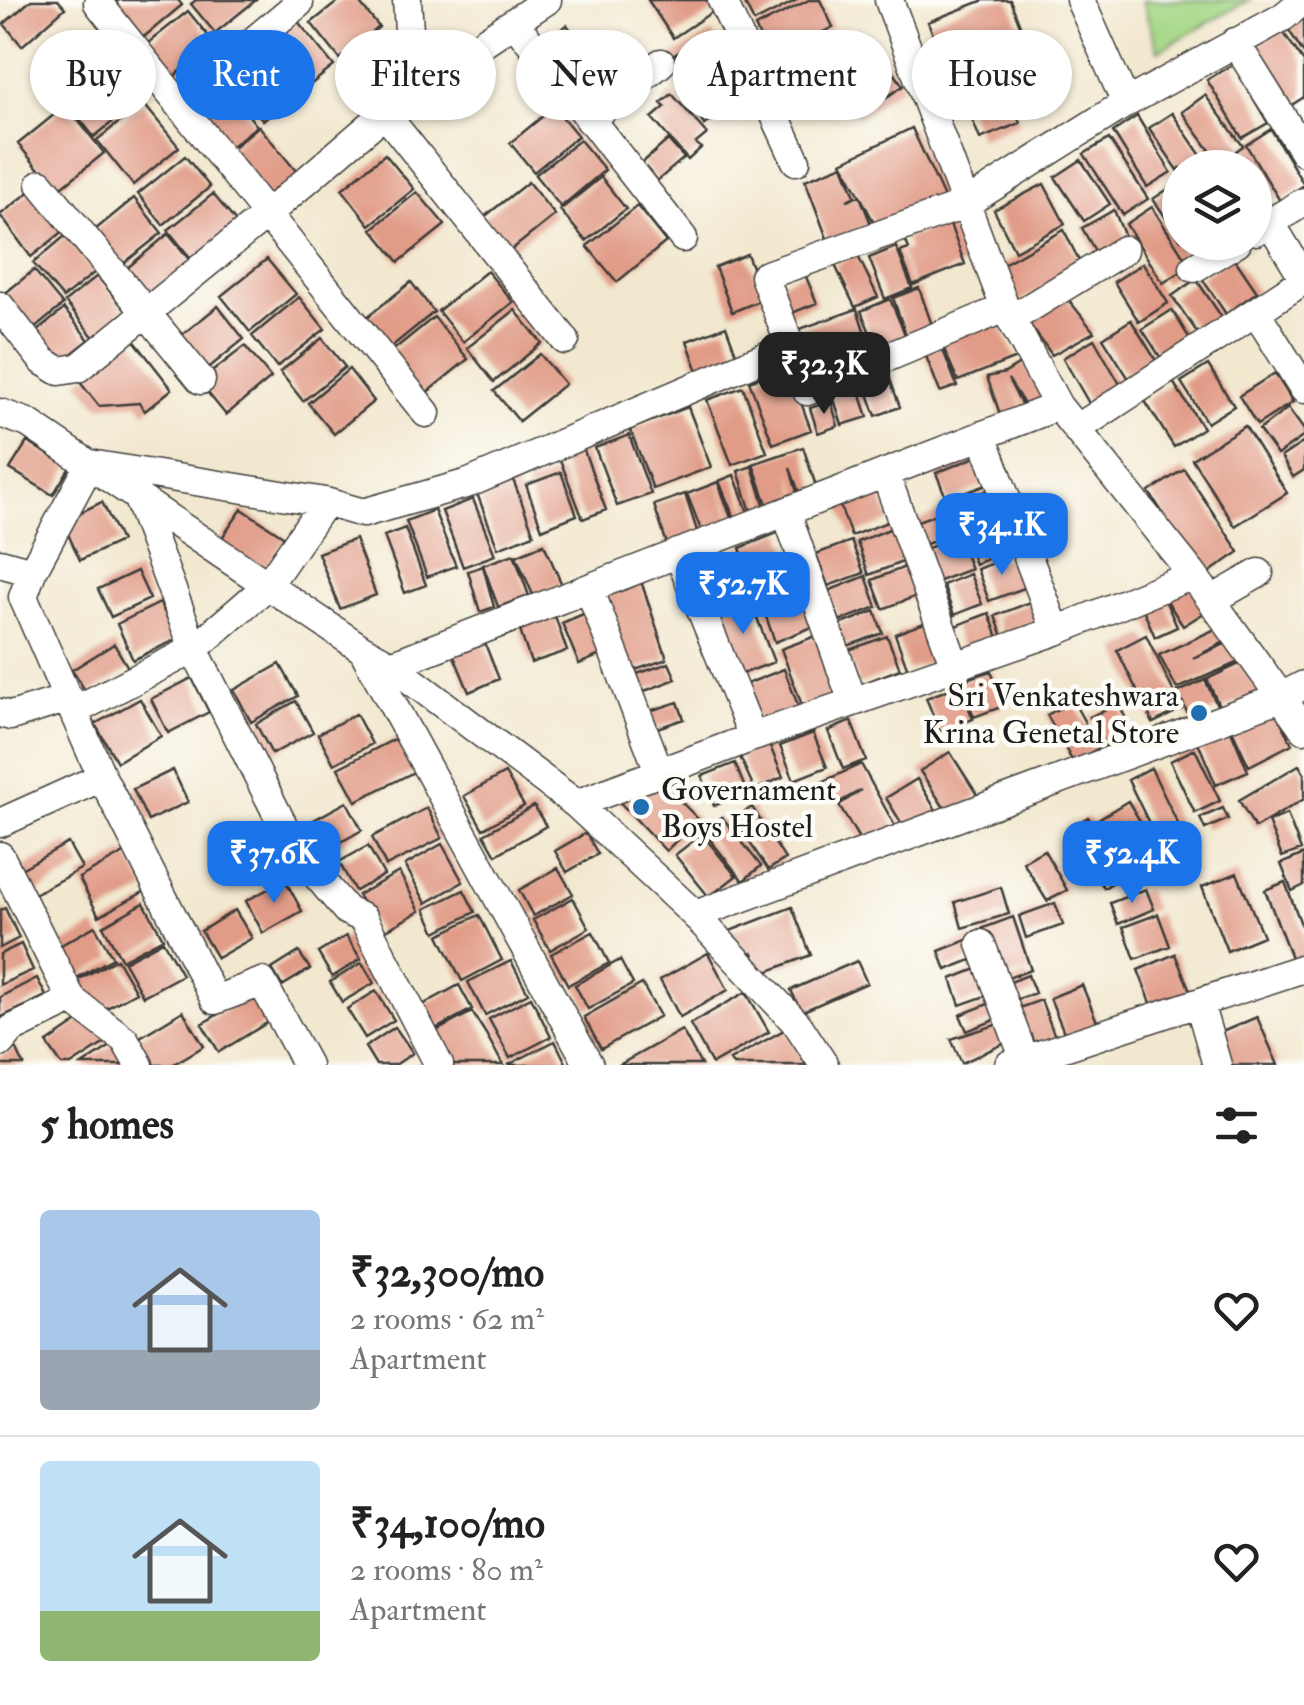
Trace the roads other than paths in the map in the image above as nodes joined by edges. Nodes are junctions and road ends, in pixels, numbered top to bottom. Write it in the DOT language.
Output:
graph roads {
  1 [pos="407,0"];
  2 [pos="547,0"];
  3 [pos="722,0"];
  4 [pos="889,0"];
  5 [pos="1080,0"];
  6 [pos="1258,0"];
  7 [pos="300,1"];
  8 [pos="98,3"];
  9 [pos="1293,9"];
  10 [pos="515,22"];
  11 [pos="266,30"];
  12 [pos="409,30"];
  13 [pos="521,30"];
  14 [pos="496,34"];
  15 [pos="1235,42"];
  16 [pos="661,63"];
  17 [pos="653,69"];
  18 [pos="176,101"];
  19 [pos="1126,104"];
  20 [pos="190,120"];
  21 [pos="378,120"];
  22 [pos="390,120"];
  23 [pos="590,120"];
  24 [pos="1304,152"];
  25 [pos="796,161"];
  26 [pos="41,184"];
  27 [pos="1304,202"];
  28 [pos="964,205"];
  29 [pos="265,216"];
  30 [pos="1272,222"];
  31 [pos="683,238"];
  32 [pos="1272,238"];
  33 [pos="1124,250"];
  34 [pos="1207,260"];
  35 [pos="1194,268"];
  36 [pos="1304,279"];
  37 [pos="0,306"];
  38 [pos="1256,312"];
  39 [pos="146,313"];
  40 [pos="1008,314"];
  41 [pos="565,340"];
  42 [pos="790,346"];
  43 [pos="201,380"];
  44 [pos="1304,389"];
  45 [pos="1058,406"];
  46 [pos="0,413"];
  47 [pos="426,414"];
  48 [pos="1078,428"];
  49 [pos="982,435"];
  50 [pos="90,464"];
  51 [pos="885,473"];
  52 [pos="138,499"];
  53 [pos="325,502"];
  54 [pos="786,512"];
  55 [pos="678,554"];
  56 [pos="0,564"];
  57 [pos="32,572"];
  58 [pos="1259,573"];
  59 [pos="1193,575"];
  60 [pos="267,586"];
  61 [pos="589,588"];
  62 [pos="1212,600"];
  63 [pos="1056,630"];
  64 [pos="194,648"];
  65 [pos="362,649"];
  66 [pos="391,665"];
  67 [pos="955,666"];
  68 [pos="1304,684"];
  69 [pos="1279,698"];
  70 [pos="853,702"];
  71 [pos="72,704"];
  72 [pos="0,714"];
  73 [pos="1304,730"];
  74 [pos="753,737"];
  75 [pos="660,774"];
  76 [pos="102,777"];
  77 [pos="576,804"];
  78 [pos="0,822"];
  79 [pos="0,856"];
  80 [pos="696,915"];
  81 [pos="981,944"];
  82 [pos="1304,968"];
  83 [pos="72,1000"];
  84 [pos="1199,1003"];
  85 [pos="0,1044"];
  86 [pos="1017,1062"];
  87 [pos="139,1065"];
  88 [pos="307,1065"];
  89 [pos="439,1065"];
  90 [pos="589,1065"];
  91 [pos="824,1065"];
  92 [pos="1217,1065"];
  1 -- 12 [label="street"];
  2 -- 10 [label="street"];
  3 -- 25 [label="street"];
  4 -- 28 [label="street"];
  5 -- 19 [label="street"];
  6 -- 9 [label="street"];
  7 -- 11 [label="street"];
  8 -- 18 [label="street"];
  9 -- 15 [label="street"];
  10 -- 13 [label="street"];
  10 -- 14 [label="street"];
  15 -- 19 [label="street"];
  15 -- 24 [label="street"];
  16 -- 17 [label="street"];
  19 -- 28 [label="street"];
  20 -- 29 [label="street"];
  21 -- 29 [label="street"];
  22 -- 41 [label="street"];
  23 -- 31 [label="street"];
  26 -- 39 [label="street"];
  27 -- 30 [label="street"];
  28 -- 40 [label="street"];
  28 -- 42 [label="street"];
  29 -- 39 [label="street"];
  29 -- 47 [label="street"];
  32 -- 36 [label="street"];
  33 -- 40 [label="street"];
  34 -- 35 [label="street"];
  36 -- 38 [label="street"];
  37 -- 39 [label="street"];
  38 -- 44 [label="street"];
  38 -- 48 [label="street"];
  39 -- 43 [label="street"];
  40 -- 42 [label="street"];
  40 -- 45 [label="street"];
  42 -- 53 [label="street"];
  45 -- 48 [label="street"];
  45 -- 49 [label="street"];
  46 -- 50 [label="street"];
  48 -- 59 [label="street"];
  49 -- 51 [label="street"];
  49 -- 63 [label="street"];
  50 -- 52 [label="street"];
  50 -- 53 [label="street"];
  50 -- 57 [label="street"];
  51 -- 54 [label="street"];
  51 -- 67 [label="street"];
  52 -- 60 [label="street"];
  52 -- 64 [label="street"];
  53 -- 60 [label="street"];
  54 -- 55 [label="street"];
  54 -- 70 [label="street"];
  55 -- 61 [label="street"];
  55 -- 74 [label="street"];
  56 -- 57 [label="street"];
  57 -- 71 [label="street"];
  58 -- 62 [label="street"];
  59 -- 62 [label="street"];
  59 -- 63 [label="street"];
  60 -- 64 [label="street"];
  60 -- 65 [label="street"];
  61 -- 66 [label="street"];
  61 -- 75 [label="street"];
  62 -- 69 [label="street"];
  63 -- 67 [label="street"];
  64 -- 71 [label="street"];
  64 -- 89 [label="street"];
  65 -- 66 [label="street"];
  65 -- 90 [label="street"];
  66 -- 77 [label="street"];
  67 -- 70 [label="street"];
  68 -- 69 [label="street"];
  69 -- 73 [label="street"];
  69 -- 80 [label="street"];
  70 -- 74 [label="street"];
  71 -- 72 [label="street"];
  71 -- 76 [label="street"];
  74 -- 75 [label="street"];
  75 -- 77 [label="street"];
  76 -- 78 [label="street"];
  76 -- 88 [label="street"];
  77 -- 80 [label="street"];
  79 -- 83 [label="street"];
  80 -- 91 [label="street"];
  81 -- 86 [label="street"];
  82 -- 84 [label="street"];
  83 -- 85 [label="street"];
  83 -- 87 [label="street"];
  84 -- 86 [label="street"];
  84 -- 92 [label="street"];
}
